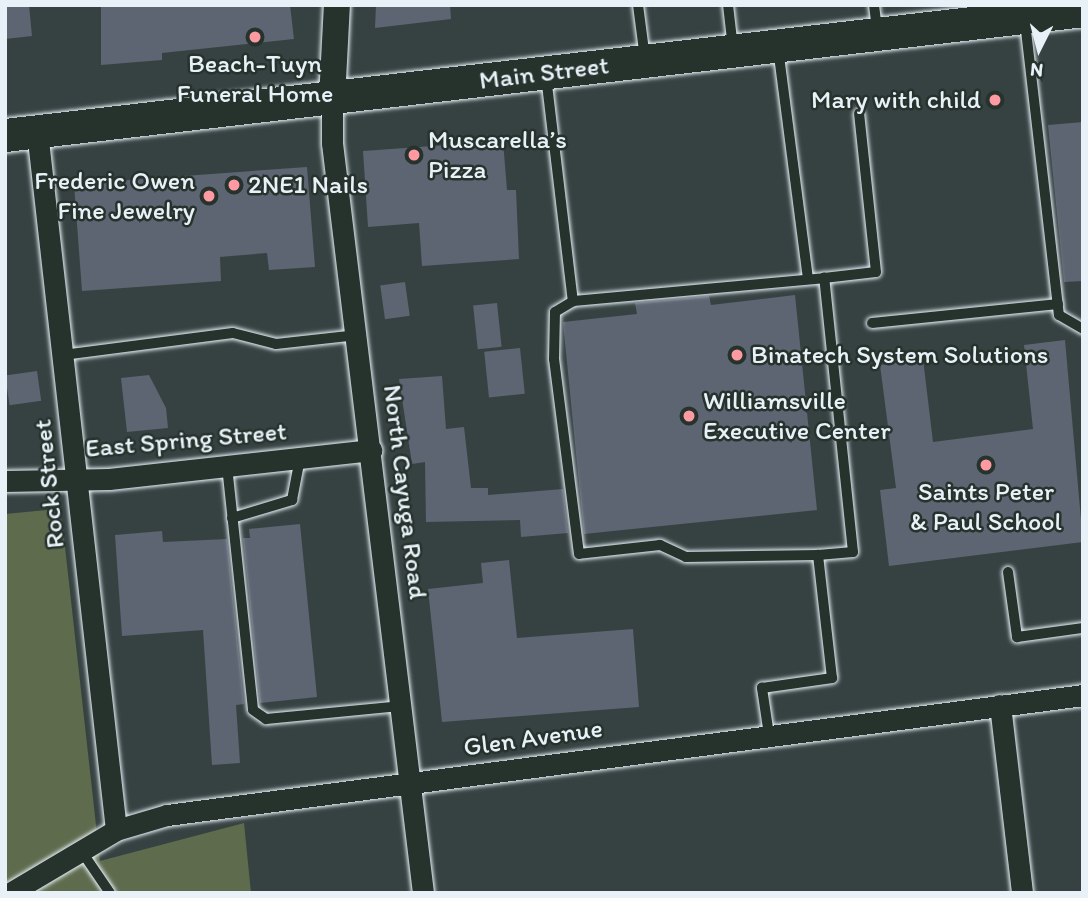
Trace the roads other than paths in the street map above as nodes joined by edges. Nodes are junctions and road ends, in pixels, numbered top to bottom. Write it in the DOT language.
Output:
graph roads {
  1 [pos="337,5"];
  2 [pos="638,5"];
  3 [pos="727,5"];
  4 [pos="1083,10"];
  5 [pos="1023,11"];
  6 [pos="876,19"];
  7 [pos="778,45"];
  8 [pos="733,51"];
  9 [pos="646,61"];
  10 [pos="545,73"];
  11 [pos="332,99"];
  12 [pos="859,114"];
  13 [pos="21,133"];
  14 [pos="824,278"];
  15 [pos="808,279"];
  16 [pos="573,301"];
  17 [pos="1058,304"];
  18 [pos="872,323"];
  19 [pos="1083,329"];
  20 [pos="358,335"];
  21 [pos="63,355"];
  22 [pos="371,450"];
  23 [pos="300,458"];
  24 [pos="227,466"];
  25 [pos="76,478"];
  26 [pos="5,481"];
  27 [pos="232,518"];
  28 [pos="818,555"];
  29 [pos="1008,572"];
  30 [pos="1083,628"];
  31 [pos="1083,695"];
  32 [pos="1000,705"];
  33 [pos="402,706"];
  34 [pos="769,735"];
  35 [pos="410,785"];
  36 [pos="116,830"];
  37 [pos="79,848"];
  38 [pos="10,893"];
  39 [pos="110,893"];
  40 [pos="423,893"];
  41 [pos="1022,893"];
  1 -- 11 [label="street"];
  2 -- 9 [label="lane"];
  3 -- 8 [label="lane"];
  4 -- 5 [label="main road, Main Street"];
  5 -- 6 [label="main road, Main Street"];
  5 -- 17 [label="lane"];
  6 -- 7 [label="main road, Main Street"];
  7 -- 8 [label="main road, Main Street"];
  7 -- 15 [label="lane"];
  8 -- 9 [label="main road, Main Street"];
  9 -- 10 [label="main road, Main Street"];
  10 -- 11 [label="main road, Main Street"];
  10 -- 16 [label="lane"];
  11 -- 13 [label="main road, Main Street"];
  11 -- 20 [label="street, North Cayuga Road"];
  12 -- 14 [label="lane"];
  13 -- 21 [label="street, Rock Street"];
  14 -- 15 [label="lane"];
  14 -- 28 [label="lane"];
  15 -- 16 [label="lane"];
  16 -- 28 [label="lane"];
  17 -- 18 [label="lane"];
  17 -- 19 [label="lane"];
  20 -- 21 [label="lane"];
  20 -- 22 [label="street, North Cayuga Road"];
  21 -- 25 [label="street, Rock Street"];
  22 -- 23 [label="street, East Spring Street"];
  22 -- 33 [label="street, North Cayuga Road"];
  23 -- 24 [label="street, East Spring Street"];
  23 -- 27 [label="lane"];
  24 -- 25 [label="street, East Spring Street"];
  24 -- 27 [label="lane"];
  25 -- 26 [label="street, East Spring Street"];
  25 -- 36 [label="street, Rock Street"];
  27 -- 33 [label="lane"];
  28 -- 34 [label="lane"];
  29 -- 30 [label="lane"];
  31 -- 32 [label="street, Glen Avenue"];
  32 -- 34 [label="street, Glen Avenue"];
  32 -- 41 [label="street"];
  33 -- 35 [label="street, North Cayuga Road"];
  34 -- 35 [label="street, Glen Avenue"];
  35 -- 36 [label="street, Glen Avenue"];
  35 -- 40 [label="street, North Cayuga Road"];
  36 -- 37 [label="street, Glen Avenue"];
  37 -- 38 [label="street, Glen Avenue"];
  37 -- 39 [label="lane"];
}
